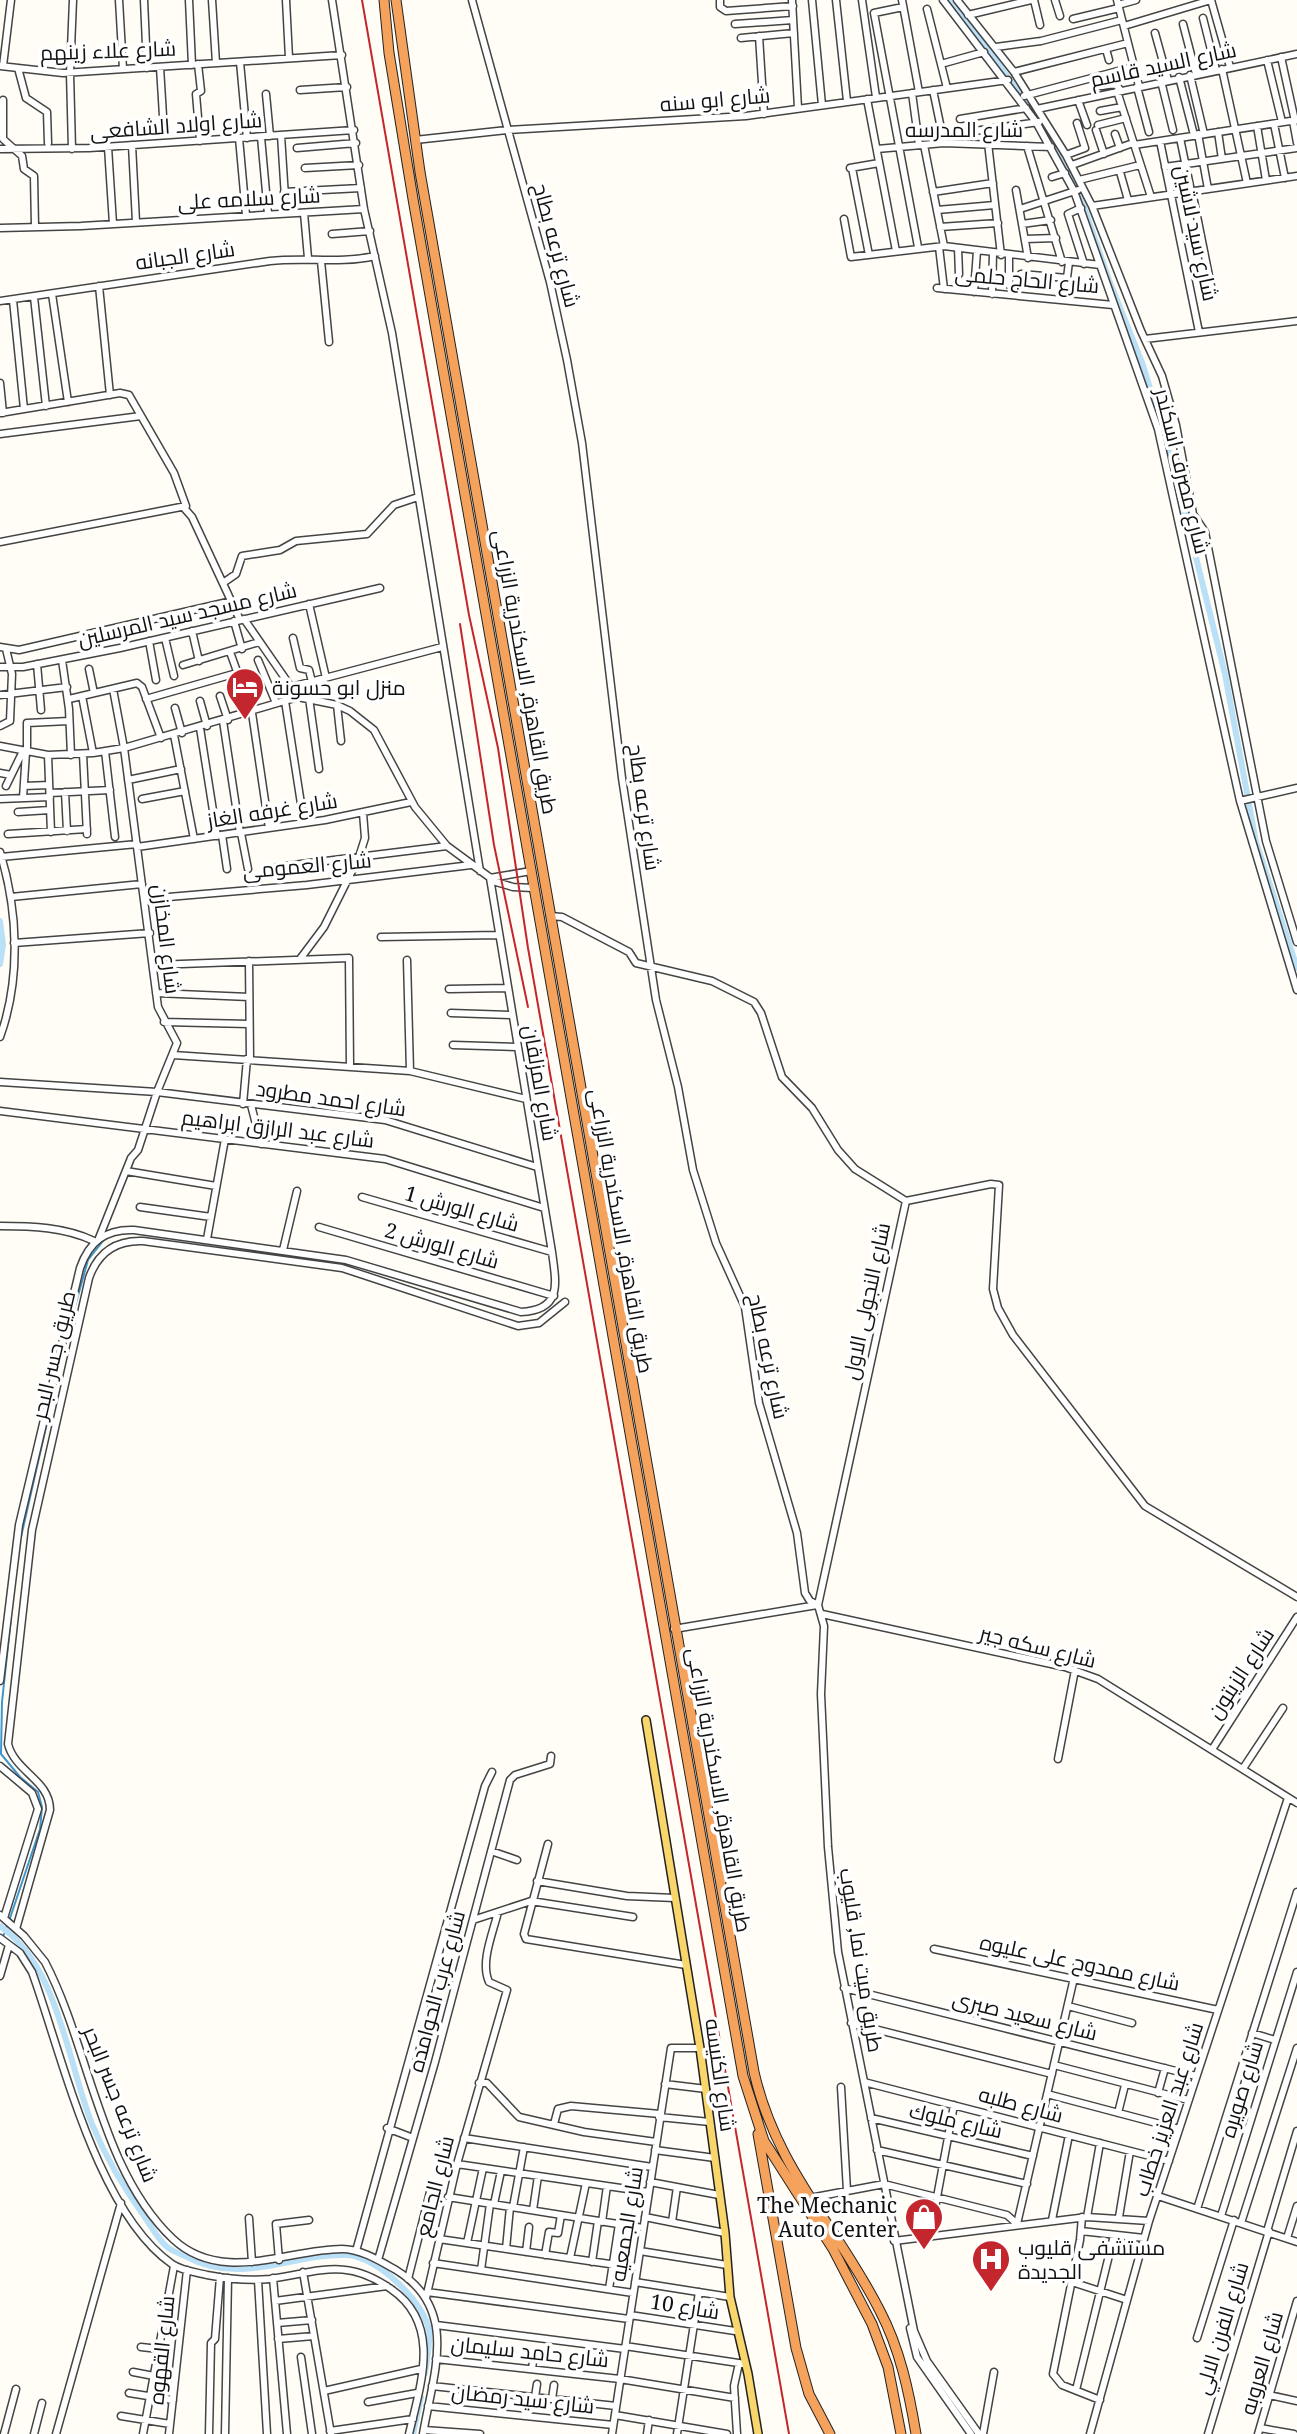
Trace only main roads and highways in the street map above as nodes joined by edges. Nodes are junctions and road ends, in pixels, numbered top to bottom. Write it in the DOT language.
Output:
graph roads {
  1 [pos="396,0"];
  2 [pos="383,2"];
  3 [pos="646,1720"];
  4 [pos="757,2125"];
  5 [pos="758,2434"];
  6 [pos="830,2434"];
  7 [pos="901,2434"];
  8 [pos="916,2434"];
  1 -- 8 [label="highway, طريق القاهرة, الاسكندرية الزراعى"];
  2 -- 4 [label="highway, طريق القاهرة, الاسكندرية الزراعى"];
  3 -- 5 [label="main road, شارع الكنيسه"];
  4 -- 6 [label="highway"];
  4 -- 7 [label="highway, طريق القاهرة, الاسكندرية الزراعى"];
}
